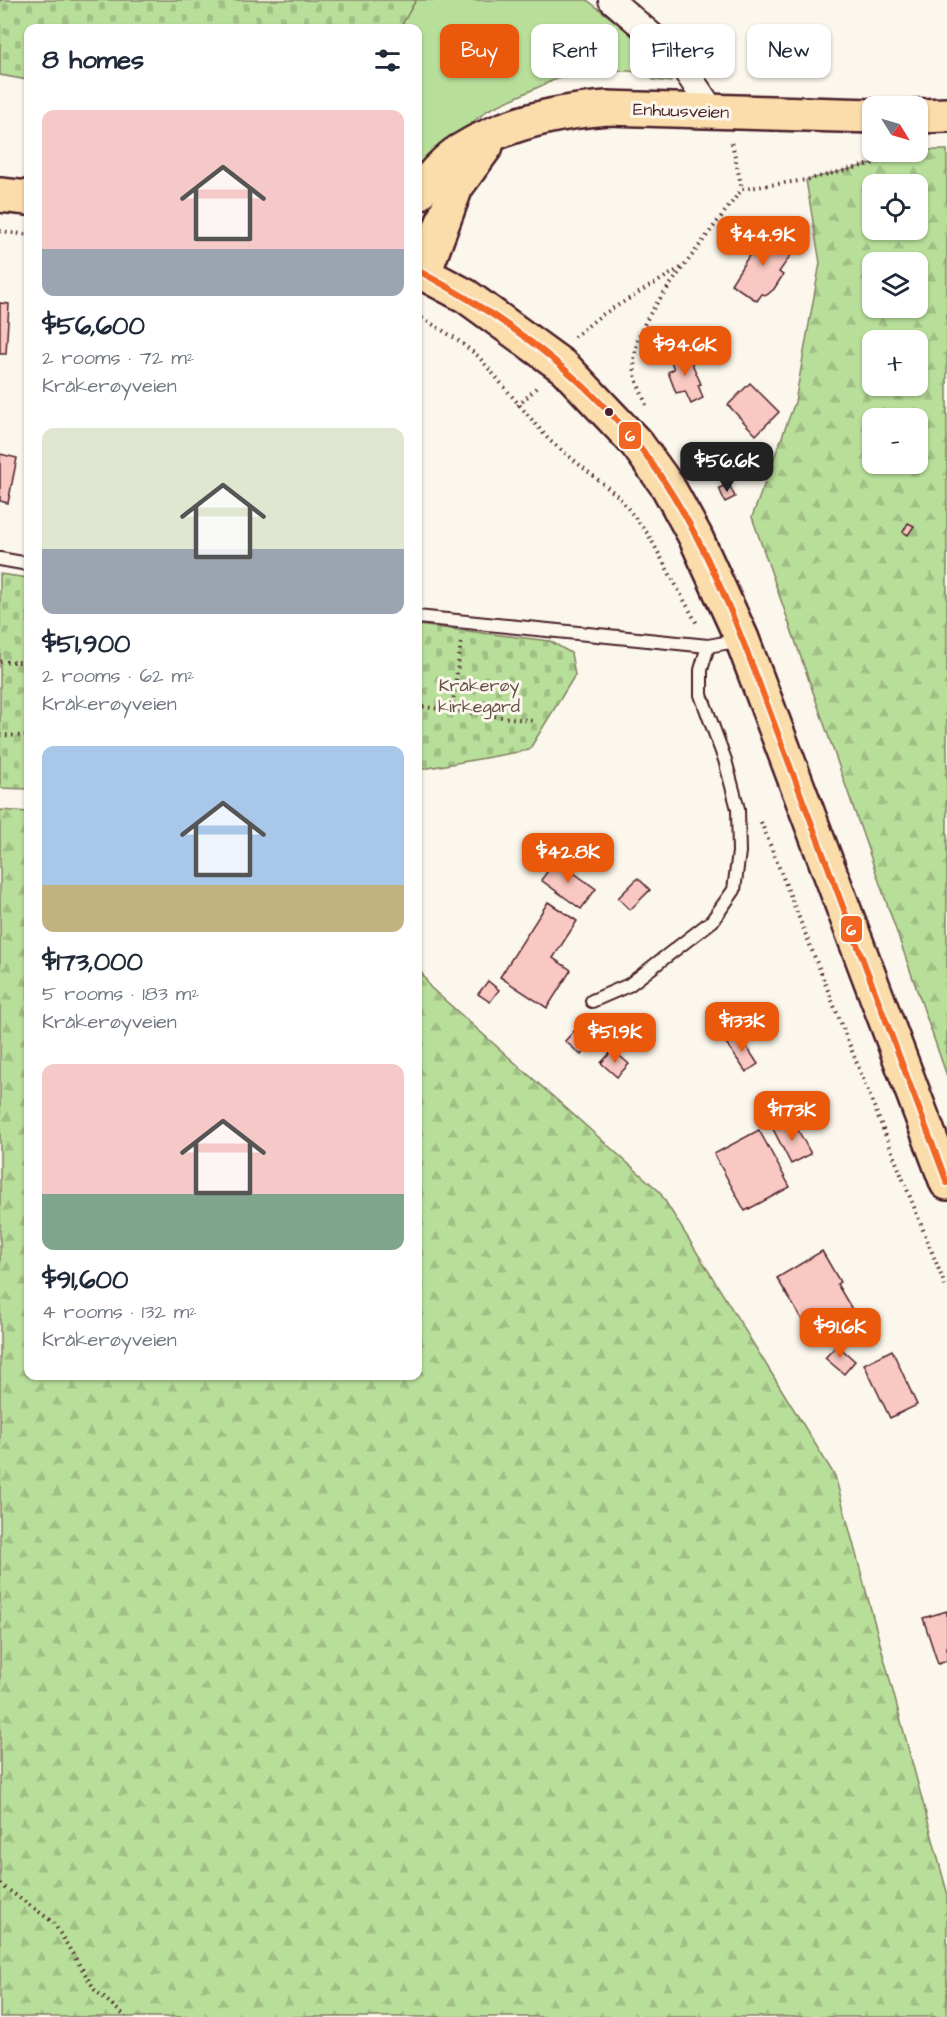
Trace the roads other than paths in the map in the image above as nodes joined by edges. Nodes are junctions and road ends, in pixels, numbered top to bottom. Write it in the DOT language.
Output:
graph roads {
  1 [pos="611,0"];
  2 [pos="714,113"];
  3 [pos="947,115"];
  4 [pos="862,116"];
  5 [pos="928,116"];
  6 [pos="493,136"];
  7 [pos="422,189"];
  8 [pos="0,195"];
  9 [pos="24,198"];
  10 [pos="422,267"];
  11 [pos="422,273"];
  12 [pos="0,559"];
  13 [pos="24,563"];
  14 [pos="422,617"];
  15 [pos="742,639"];
  16 [pos="708,646"];
  17 [pos="592,1000"];
  18 [pos="947,1183"];
  1 -- 2 [label="street"];
  2 -- 4 [label="main road, Enhuusveien"];
  2 -- 6 [label="main road, Enhuusveien"];
  3 -- 5 [label="main road"];
  6 -- 7 [label="main road, Enhuusveien"];
  6 -- 10 [label="main road, Enhuusveien"];
  8 -- 9 [label="main road"];
  11 -- 15 [label="main road"];
  12 -- 13 [label="lane"];
  14 -- 16 [label="lane"];
  15 -- 16 [label="lane"];
  15 -- 18 [label="main road"];
  16 -- 17 [label="lane"];
}
